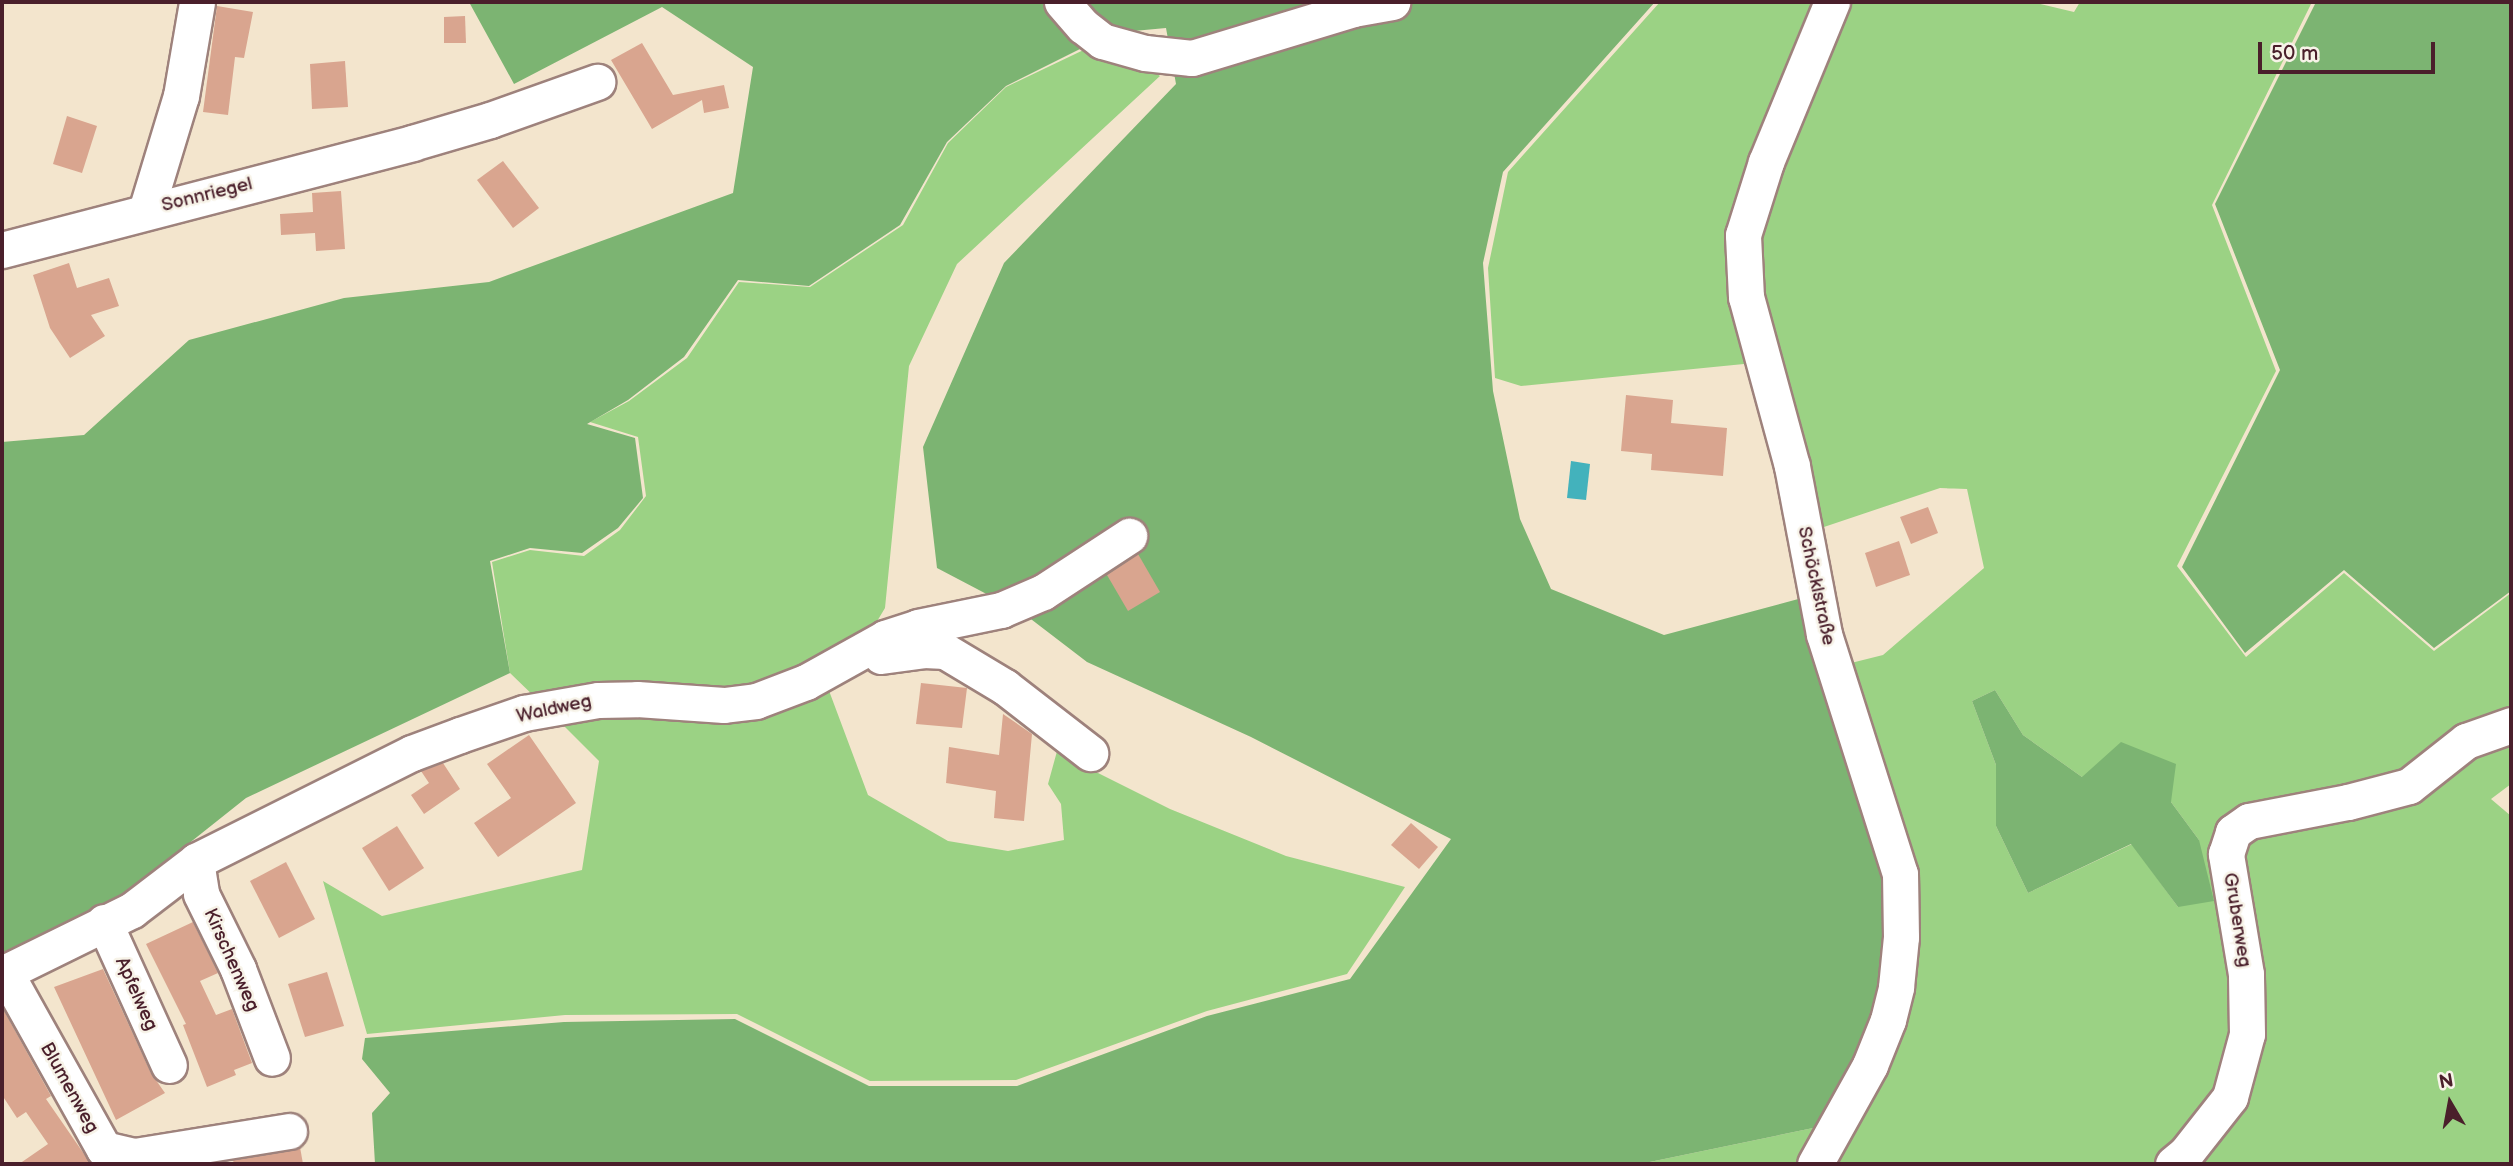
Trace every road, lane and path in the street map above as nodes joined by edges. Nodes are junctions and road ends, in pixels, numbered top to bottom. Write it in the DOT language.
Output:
graph roads {
  1 [pos="197,2"];
  2 [pos="1062,2"];
  3 [pos="1392,2"];
  4 [pos="1832,2"];
  5 [pos="597,82"];
  6 [pos="146,211"];
  7 [pos="2,250"];
  8 [pos="1129,536"];
  9 [pos="853,656"];
  10 [pos="2511,725"];
  11 [pos="1090,753"];
  12 [pos="196,860"];
  13 [pos="104,922"];
  14 [pos="3,973"];
  15 [pos="272,1058"];
  16 [pos="169,1065"];
  17 [pos="289,1131"];
  18 [pos="1815,1164"];
  19 [pos="2173,1164"];
  1 -- 6 [label="street"];
  2 -- 3 [label="street"];
  4 -- 18 [label="street, Schöcklstraße"];
  5 -- 6 [label="street, Sonnriegel"];
  6 -- 7 [label="street, Sonnriegel"];
  8 -- 9 [label="street, Waldweg"];
  9 -- 11 [label="street"];
  9 -- 12 [label="street, Waldweg"];
  10 -- 19 [label="street, Gruberweg"];
  12 -- 13 [label="street, Waldweg"];
  12 -- 15 [label="street, Kirschenweg"];
  13 -- 14 [label="street, Waldweg"];
  13 -- 16 [label="street, Apfelweg"];
  14 -- 17 [label="street, Blumenweg"];
}
